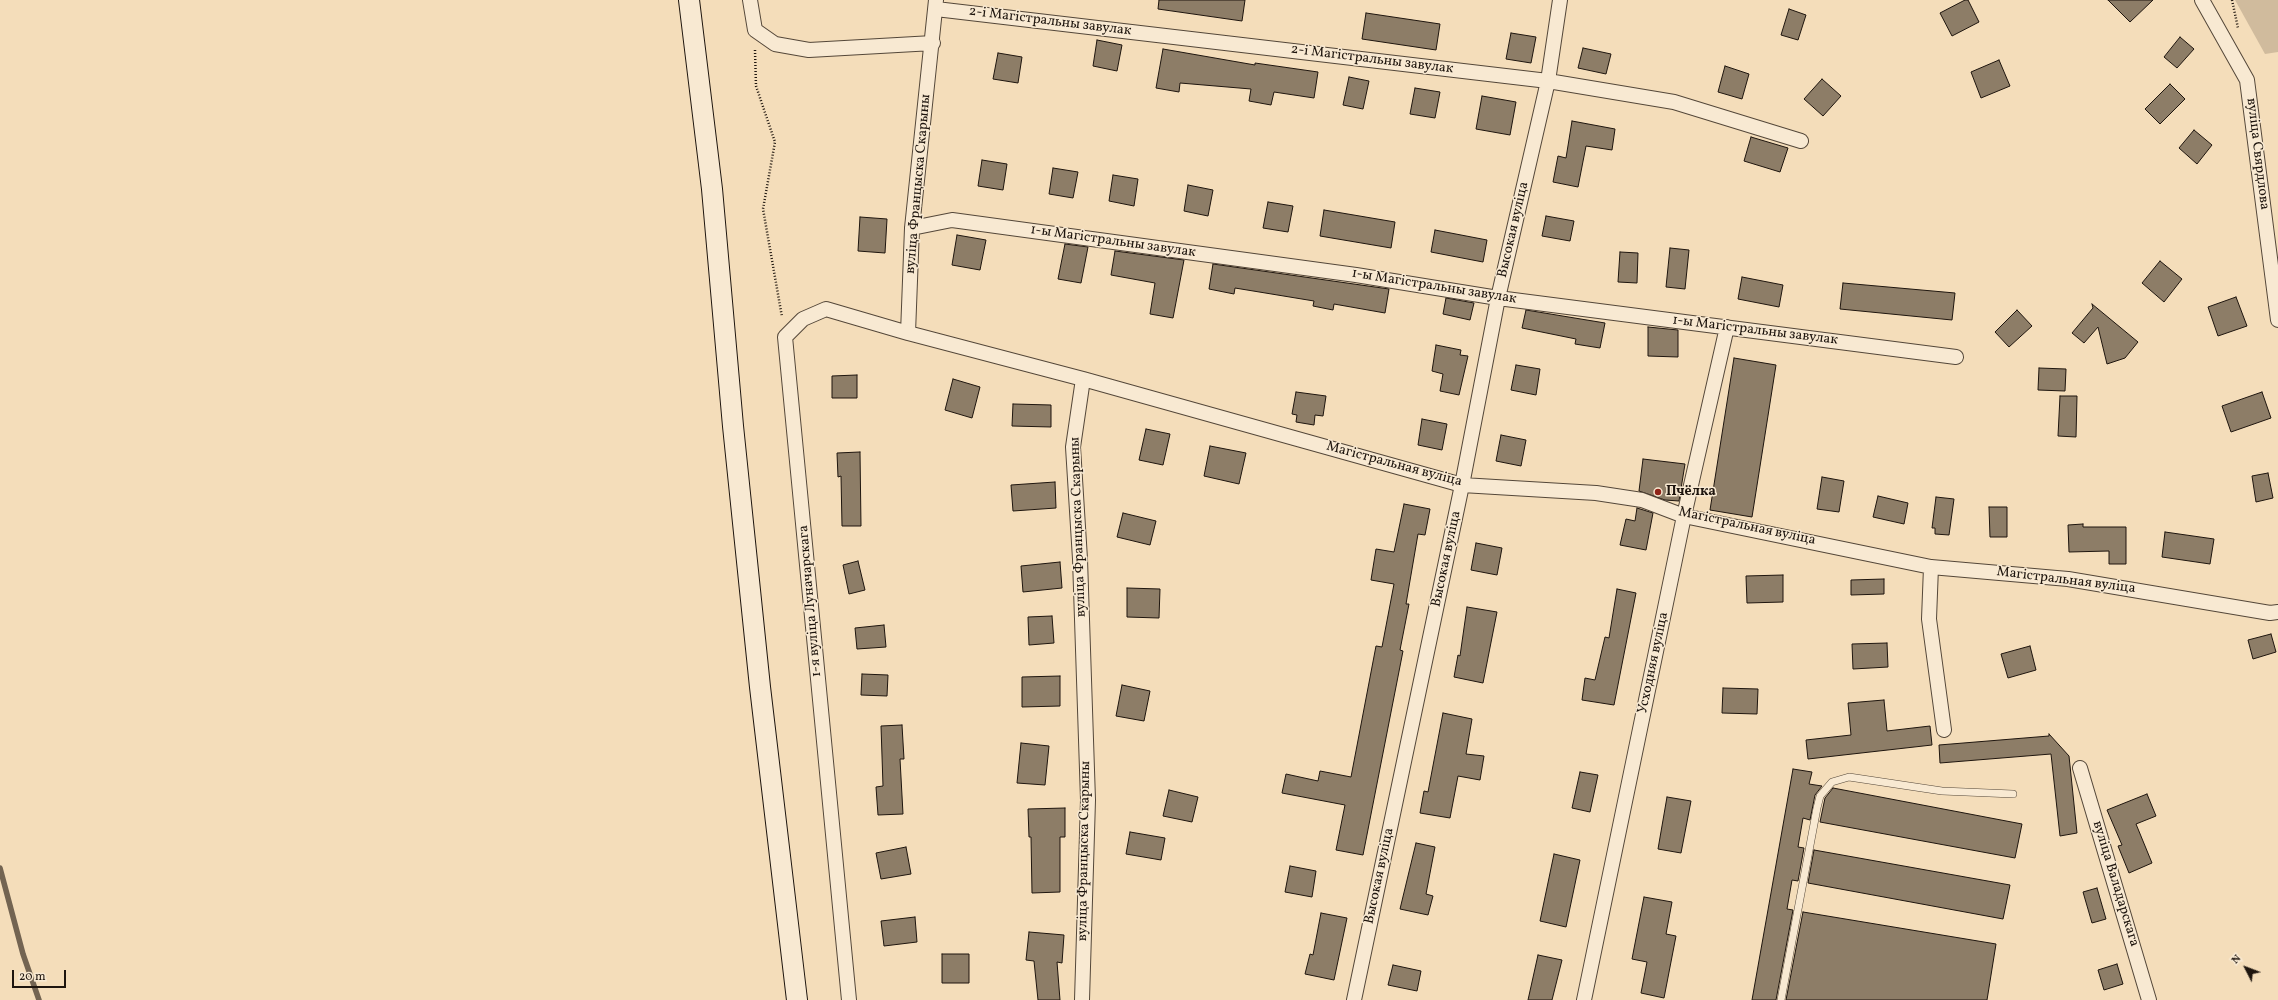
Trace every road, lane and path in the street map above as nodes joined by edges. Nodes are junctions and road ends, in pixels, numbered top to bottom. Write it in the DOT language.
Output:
graph roads {
  1 [pos="689,0"];
  2 [pos="750,0"];
  3 [pos="1560,0"];
  4 [pos="2202,0"];
  5 [pos="936,4"];
  6 [pos="755,30"];
  7 [pos="932,43"];
  8 [pos="1548,81"];
  9 [pos="1801,141"];
  10 [pos="912,228"];
  11 [pos="1498,298"];
  12 [pos="2278,320"];
  13 [pos="1727,327"];
  14 [pos="908,333"];
  15 [pos="786,337"];
  16 [pos="1956,357"];
  17 [pos="1083,379"];
  18 [pos="1462,485"];
  19 [pos="1684,516"];
  20 [pos="1931,566"];
  21 [pos="2278,612"];
  22 [pos="1944,730"];
  23 [pos="2080,768"];
  24 [pos="2013,794"];
  25 [pos="797,1000"];
  26 [pos="849,1000"];
  27 [pos="1082,1000"];
  28 [pos="1354,1000"];
  29 [pos="1584,1000"];
  30 [pos="1781,1000"];
  31 [pos="2149,1000"];
  1 -- 25 [label="street"];
  2 -- 6 [label="street"];
  3 -- 8 [label="street, Высокая вуліца"];
  4 -- 12 [label="street, вуліца Свярдлова"];
  5 -- 7 [label="street, вуліца Францыска Скарыны"];
  5 -- 8 [label="street, 2-і Магістральны завулак"];
  6 -- 7 [label="street"];
  6 -- 15 [label="path"];
  7 -- 10 [label="street, вуліца Францыска Скарыны"];
  8 -- 9 [label="street, 2-і Магістральны завулак"];
  8 -- 11 [label="street, Высокая вуліца"];
  10 -- 11 [label="street, 1-ы Магістральны завулак"];
  10 -- 14 [label="street, вуліца Францыска Скарыны"];
  11 -- 13 [label="street, 1-ы Магістральны завулак"];
  11 -- 18 [label="street, Высокая вуліца"];
  13 -- 16 [label="street, 1-ы Магістральны завулак"];
  13 -- 19 [label="street, Усходняя вуліца"];
  14 -- 15 [label="street"];
  14 -- 17 [label="street"];
  15 -- 26 [label="street, 1-я вуліца Луначарскага"];
  17 -- 18 [label="street, Магістральная вуліца"];
  17 -- 27 [label="street, вуліца Францыска Скарыны"];
  18 -- 19 [label="street, Магістральная вуліца"];
  18 -- 28 [label="street, Высокая вуліца"];
  19 -- 20 [label="street, Магістральная вуліца"];
  19 -- 29 [label="street, Усходняя вуліца"];
  20 -- 21 [label="street, Магістральная вуліца"];
  20 -- 22 [label="street"];
  23 -- 31 [label="street, вуліца Валадарскага"];
  24 -- 30 [label="lane"];
}
